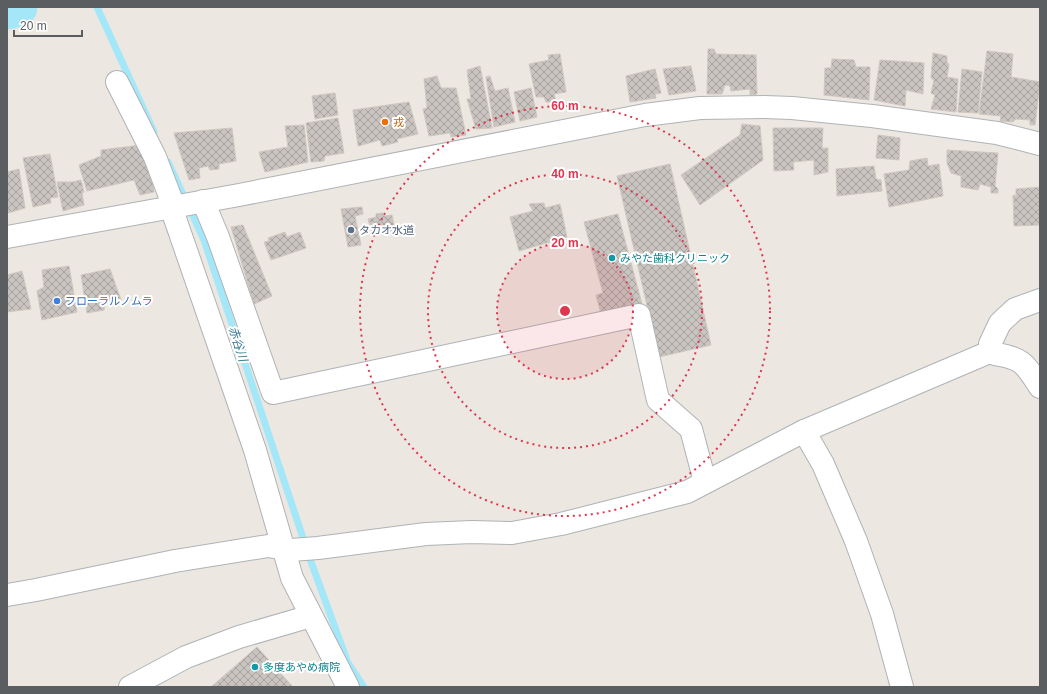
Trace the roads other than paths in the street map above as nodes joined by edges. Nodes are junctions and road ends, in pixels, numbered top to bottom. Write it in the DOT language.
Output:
graph roads {
  1 [pos="117,82"];
  2 [pos="1040,144"];
  3 [pos="203,201"];
  4 [pos="171,207"];
  5 [pos="7,237"];
  6 [pos="1040,300"];
  7 [pos="992,351"];
  8 [pos="1040,387"];
  9 [pos="804,431"];
  10 [pos="705,482"];
  11 [pos="287,549"];
  12 [pos="7,595"];
  13 [pos="311,616"];
  14 [pos="130,687"];
  15 [pos="348,687"];
  16 [pos="902,687"];
  1 -- 4 [label="street"];
  2 -- 3 [label="street"];
  3 -- 4 [label="street"];
  3 -- 10 [label="street"];
  4 -- 5 [label="street"];
  4 -- 11 [label="street"];
  6 -- 7 [label="street"];
  7 -- 8 [label="street"];
  7 -- 9 [label="street"];
  9 -- 10 [label="street"];
  9 -- 16 [label="street"];
  10 -- 11 [label="street"];
  11 -- 12 [label="street"];
  11 -- 13 [label="street"];
  13 -- 14 [label="street"];
  13 -- 15 [label="street"];
}
